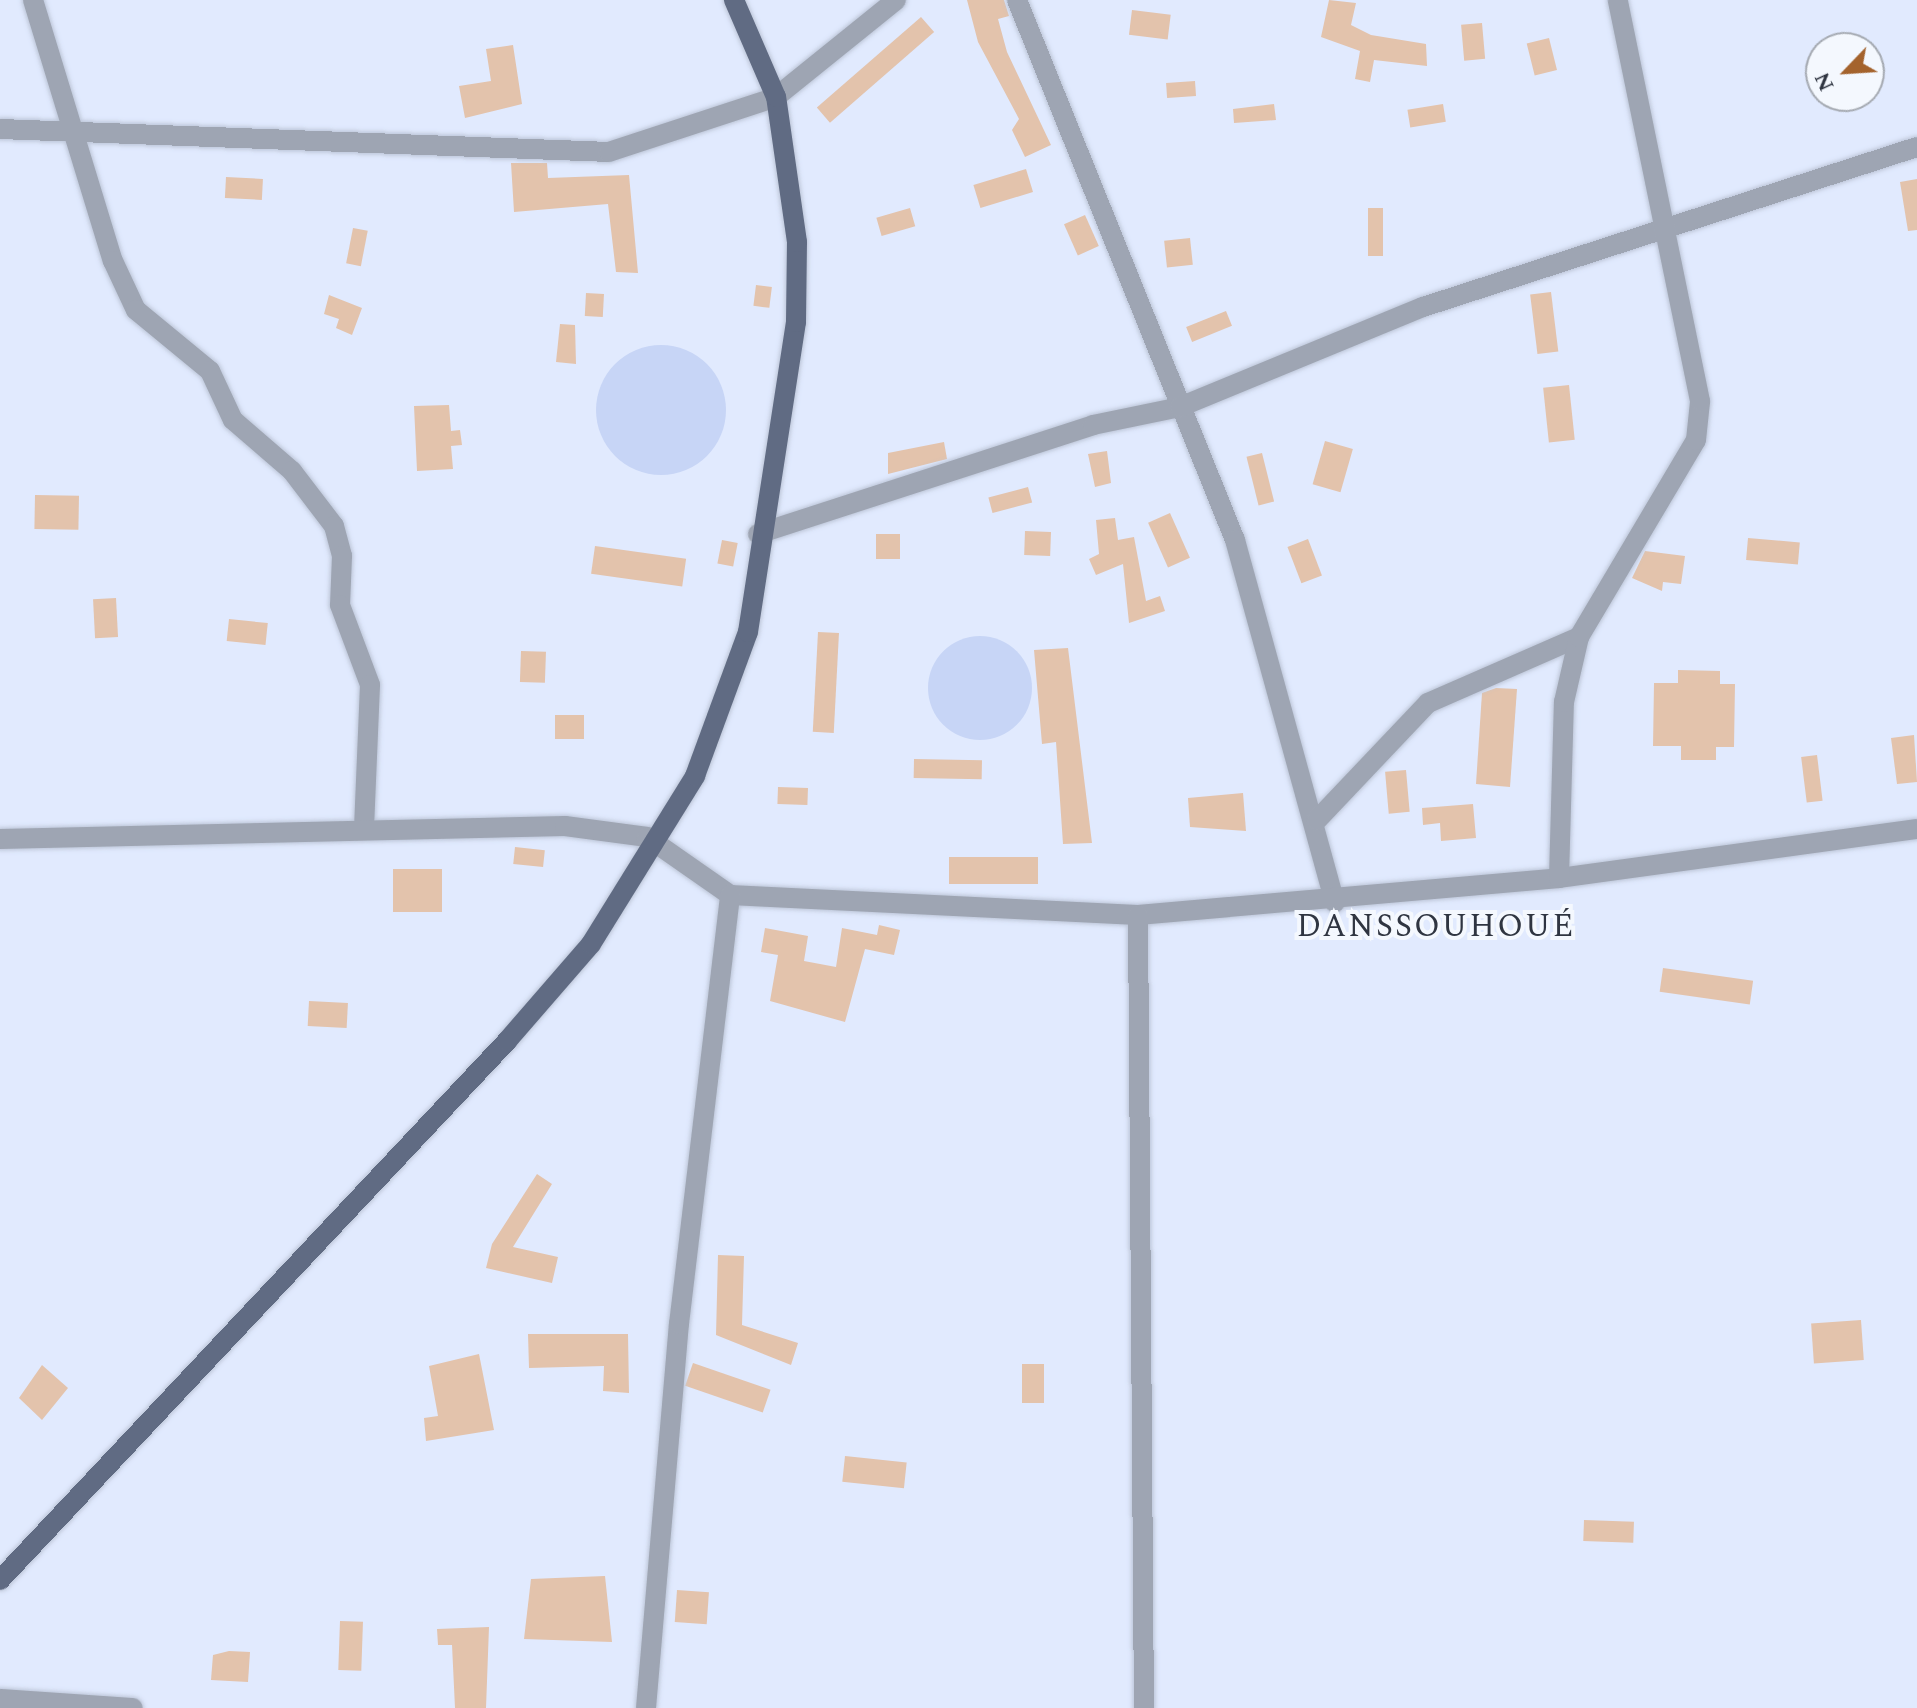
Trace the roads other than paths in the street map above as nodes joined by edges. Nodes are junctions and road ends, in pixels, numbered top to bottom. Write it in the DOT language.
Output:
graph roads {
  1 [pos="33,0"];
  2 [pos="734,0"];
  3 [pos="896,0"];
  4 [pos="1017,0"];
  5 [pos="1618,0"];
  6 [pos="776,97"];
  7 [pos="0,129"];
  8 [pos="73,131"];
  9 [pos="1917,147"];
  10 [pos="1659,229"];
  11 [pos="1180,407"];
  12 [pos="758,534"];
  13 [pos="1579,637"];
  14 [pos="1317,820"];
  15 [pos="364,827"];
  16 [pos="1917,829"];
  17 [pos="0,839"];
  18 [pos="657,845"];
  19 [pos="1559,878"];
  20 [pos="730,895"];
  21 [pos="1335,902"];
  22 [pos="1138,915"];
  23 [pos="0,1580"];
  24 [pos="0,1699"];
  25 [pos="133,1708"];
  26 [pos="646,1708"];
  27 [pos="1144,1708"];
  1 -- 8 [label="street"];
  2 -- 6 [label="main road"];
  3 -- 6 [label="street"];
  4 -- 11 [label="street"];
  5 -- 10 [label="street"];
  6 -- 8 [label="street"];
  6 -- 12 [label="main road"];
  7 -- 8 [label="street"];
  8 -- 15 [label="street"];
  9 -- 10 [label="street"];
  10 -- 11 [label="street"];
  10 -- 13 [label="street"];
  11 -- 12 [label="street"];
  11 -- 14 [label="street"];
  12 -- 18 [label="main road"];
  13 -- 14 [label="street"];
  13 -- 19 [label="street"];
  14 -- 21 [label="street"];
  15 -- 17 [label="street"];
  15 -- 18 [label="street"];
  16 -- 19 [label="street"];
  18 -- 20 [label="street"];
  18 -- 23 [label="main road"];
  19 -- 21 [label="street"];
  20 -- 22 [label="street"];
  20 -- 26 [label="street"];
  21 -- 22 [label="street"];
  22 -- 27 [label="street"];
  24 -- 25 [label="street"];
}
